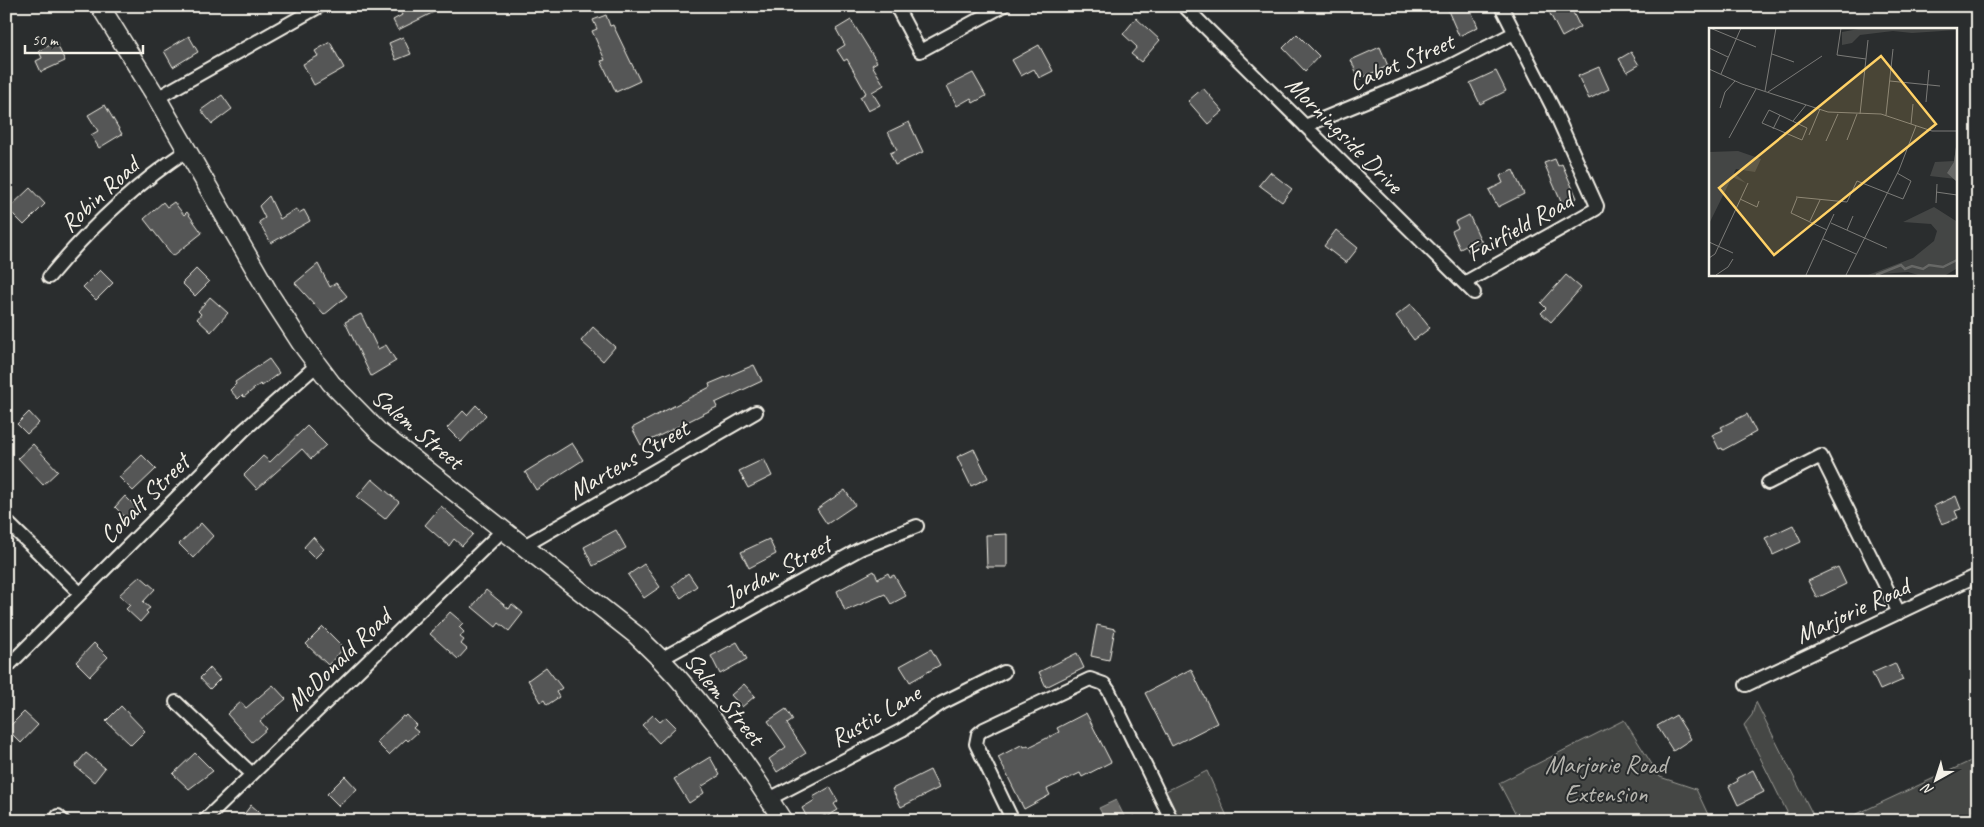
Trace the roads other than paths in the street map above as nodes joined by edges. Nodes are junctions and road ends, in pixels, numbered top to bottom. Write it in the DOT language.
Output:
graph roads {
  1 [pos="100,6"];
  2 [pos="320,6"];
  3 [pos="896,6"];
  4 [pos="1003,6"];
  5 [pos="1184,6"];
  6 [pos="1501,6"];
  7 [pos="1514,33"];
  8 [pos="157,98"];
  9 [pos="1305,126"];
  10 [pos="186,151"];
  11 [pos="49,277"];
  12 [pos="1464,283"];
  13 [pos="1474,293"];
  14 [pos="317,364"];
  15 [pos="756,412"];
  16 [pos="1768,483"];
  17 [pos="6,521"];
  18 [pos="917,526"];
  19 [pos="503,530"];
  20 [pos="524,546"];
  21 [pos="1978,576"];
  22 [pos="80,594"];
  23 [pos="1899,613"];
  24 [pos="661,659"];
  25 [pos="6,668"];
  26 [pos="1004,672"];
  27 [pos="1746,685"];
  28 [pos="176,702"];
  29 [pos="252,774"];
  30 [pos="769,799"];
  31 [pos="204,821"];
  32 [pos="783,821"];
  33 [pos="1012,821"];
  34 [pos="1172,821"];
  1 -- 8 [label="street, Salem Street"];
  2 -- 8 [label="street"];
  3 -- 4 [label="street"];
  5 -- 9 [label="street, Morningside Drive"];
  6 -- 7 [label="street"];
  7 -- 9 [label="street, Cabot Street"];
  7 -- 12 [label="street, Fairfield Road"];
  8 -- 10 [label="street, Salem Street"];
  9 -- 12 [label="street, Morningside Drive"];
  10 -- 11 [label="street, Robin Road"];
  10 -- 14 [label="street, Salem Street"];
  12 -- 13 [label="street, Morningside Drive"];
  14 -- 19 [label="street, Salem Street"];
  14 -- 22 [label="street, Cobalt Street"];
  15 -- 20 [label="street, Martens Street"];
  16 -- 23 [label="street"];
  17 -- 22 [label="street"];
  18 -- 24 [label="street, Jordan Street"];
  19 -- 20 [label="street, Salem Street"];
  19 -- 29 [label="street, McDonald Road"];
  20 -- 24 [label="street, Salem Street"];
  21 -- 23 [label="street, Marjorie Road"];
  22 -- 25 [label="street, Cobalt Street"];
  23 -- 27 [label="street, Marjorie Road"];
  24 -- 30 [label="street, Salem Street"];
  26 -- 30 [label="street, Rustic Lane"];
  28 -- 29 [label="street"];
  29 -- 31 [label="street, McDonald Road"];
  30 -- 32 [label="street, Salem Street"];
  33 -- 34 [label="street"];
}
